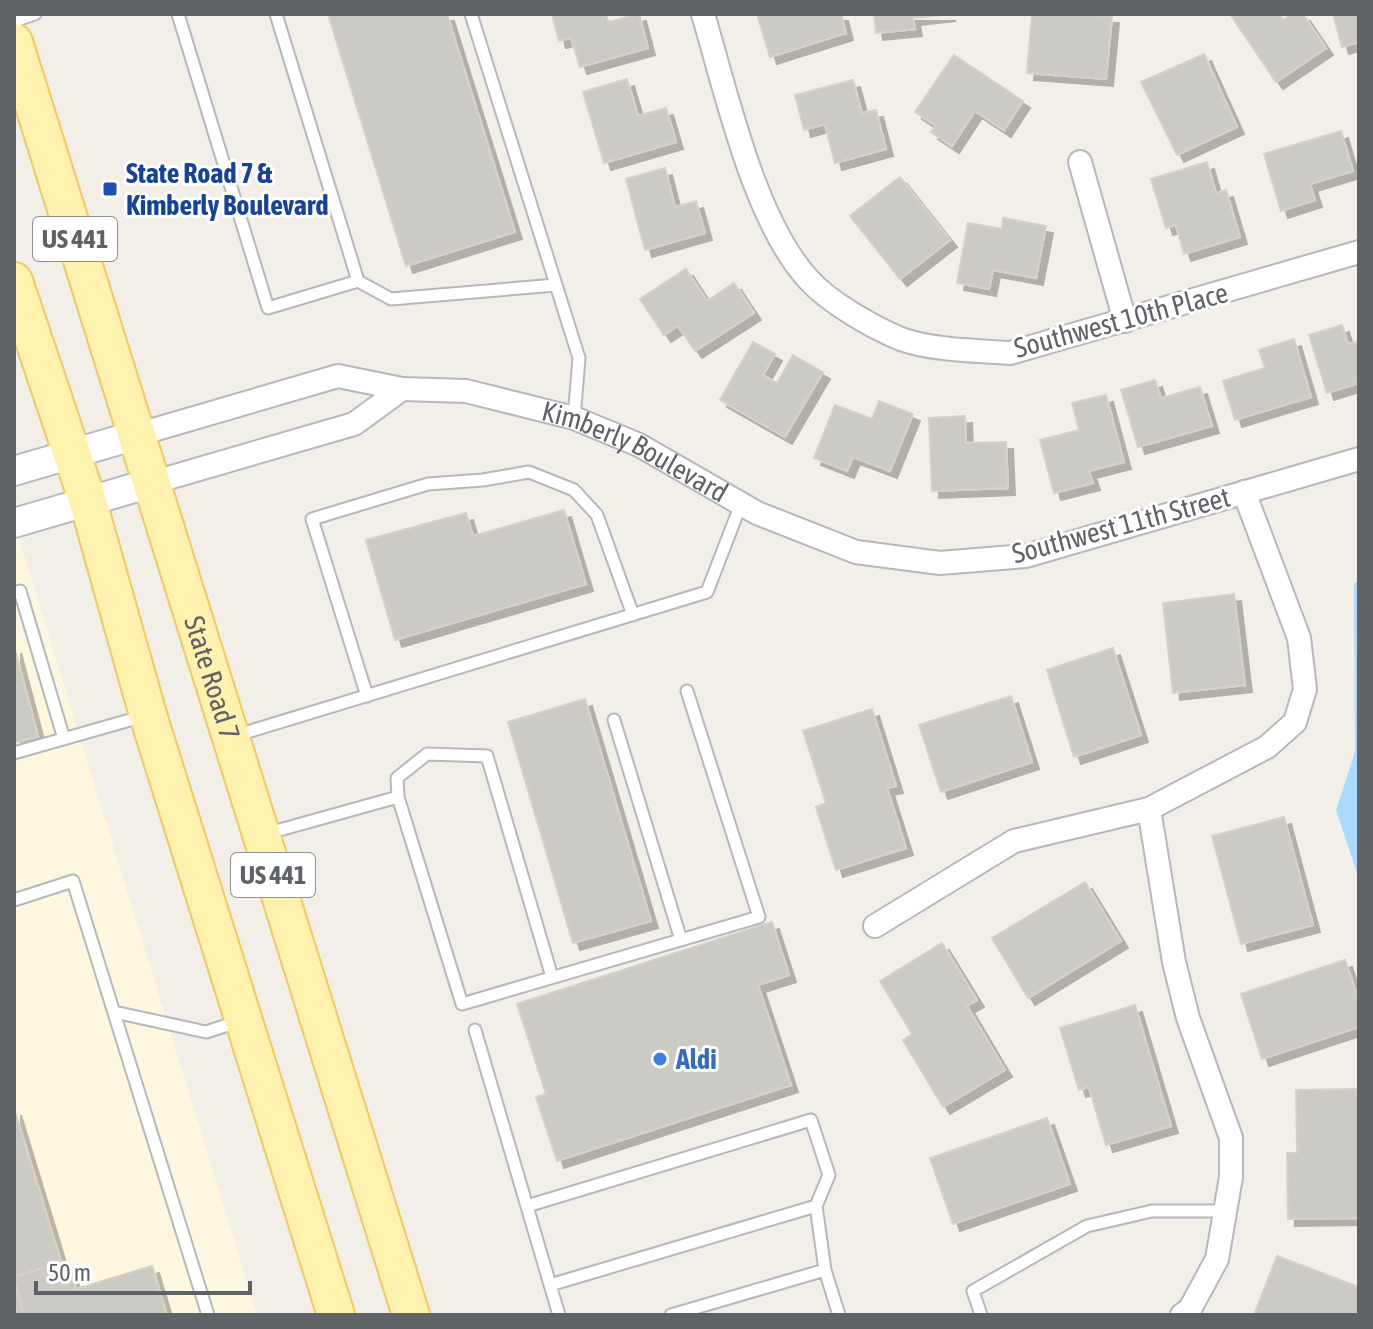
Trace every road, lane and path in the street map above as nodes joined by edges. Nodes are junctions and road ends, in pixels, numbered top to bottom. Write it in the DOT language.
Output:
graph roads {
  1 [pos="35,14"];
  2 [pos="178,14"];
  3 [pos="276,14"];
  4 [pos="471,14"];
  5 [pos="703,14"];
  6 [pos="14,21"];
  7 [pos="14,42"];
  8 [pos="1080,162"];
  9 [pos="1359,252"];
  10 [pos="14,281"];
  11 [pos="358,281"];
  12 [pos="556,285"];
  13 [pos="1125,321"];
  14 [pos="402,389"];
  15 [pos="574,418"];
  16 [pos="136,435"];
  17 [pos="72,455"];
  18 [pos="1359,459"];
  19 [pos="14,471"];
  20 [pos="151,483"];
  21 [pos="1244,492"];
  22 [pos="88,502"];
  23 [pos="741,504"];
  24 [pos="14,523"];
  25 [pos="856,552"];
  26 [pos="14,593"];
  27 [pos="633,615"];
  28 [pos="687,691"];
  29 [pos="367,696"];
  30 [pos="148,715"];
  31 [pos="614,720"];
  32 [pos="230,737"];
  33 [pos="64,739"];
  34 [pos="14,753"];
  35 [pos="398,797"];
  36 [pos="1149,809"];
  37 [pos="261,835"];
  38 [pos="14,900"];
  39 [pos="875,926"];
  40 [pos="681,940"];
  41 [pos="552,977"];
  42 [pos="114,1012"];
  43 [pos="244,1021"];
  44 [pos="475,1030"];
  45 [pos="527,1206"];
  46 [pos="816,1206"];
  47 [pos="1225,1211"];
  48 [pos="825,1270"];
  49 [pos="550,1285"];
  50 [pos="208,1315"];
  51 [pos="336,1315"];
  52 [pos="411,1315"];
  53 [pos="559,1315"];
  54 [pos="671,1315"];
  55 [pos="839,1315"];
  56 [pos="981,1315"];
  57 [pos="1182,1315"];
  1 -- 6 [label="lane"];
  2 -- 11 [label="lane"];
  3 -- 11 [label="lane"];
  4 -- 12 [label="lane"];
  5 -- 13 [label="street, Southwest 10th Place"];
  7 -- 16 [label="main road, State Road 7 / US 441"];
  8 -- 13 [label="street"];
  9 -- 13 [label="street, Southwest 10th Place"];
  10 -- 17 [label="main road, US 441"];
  11 -- 12 [label="lane"];
  12 -- 15 [label="lane"];
  14 -- 15 [label="street, Kimberly Boulevard"];
  14 -- 16 [label="street, Kimberly Boulevard"];
  14 -- 20 [label="street"];
  15 -- 23 [label="street, Kimberly Boulevard"];
  16 -- 17 [label="street, Kimberly Boulevard"];
  16 -- 20 [label="main road, State Road 7 / US 441"];
  17 -- 19 [label="street, Kimberly Boulevard"];
  17 -- 22 [label="main road, US 441"];
  18 -- 21 [label="street, Southwest 11th Street"];
  20 -- 22 [label="street"];
  20 -- 32 [label="main road, State Road 7 / US 441"];
  21 -- 25 [label="street, Southwest 11th Street"];
  21 -- 36 [label="street, Southwest 11th Street"];
  22 -- 24 [label="street"];
  22 -- 30 [label="main road, US 441"];
  23 -- 25 [label="street, Kimberly Boulevard"];
  23 -- 27 [label="lane"];
  26 -- 33 [label="lane"];
  27 -- 29 [label="lane"];
  27 -- 29 [label="lane"];
  28 -- 40 [label="lane"];
  29 -- 32 [label="lane"];
  30 -- 33 [label="lane"];
  30 -- 43 [label="main road, US 441"];
  31 -- 40 [label="lane"];
  32 -- 37 [label="main road, State Road 7 / US 441"];
  33 -- 34 [label="lane"];
  35 -- 37 [label="lane"];
  35 -- 41 [label="lane"];
  35 -- 41 [label="lane"];
  36 -- 39 [label="street, Southwest 11th Street"];
  36 -- 47 [label="street"];
  37 -- 52 [label="main road, State Road 7 / US 441"];
  38 -- 42 [label="lane"];
  40 -- 41 [label="lane"];
  42 -- 43 [label="lane"];
  42 -- 50 [label="lane"];
  43 -- 51 [label="main road, US 441"];
  44 -- 45 [label="lane"];
  45 -- 46 [label="lane"];
  45 -- 49 [label="lane"];
  46 -- 48 [label="lane"];
  46 -- 49 [label="lane"];
  47 -- 56 [label="lane"];
  47 -- 57 [label="street"];
  48 -- 54 [label="lane"];
  48 -- 55 [label="lane"];
  49 -- 53 [label="lane"];
}
